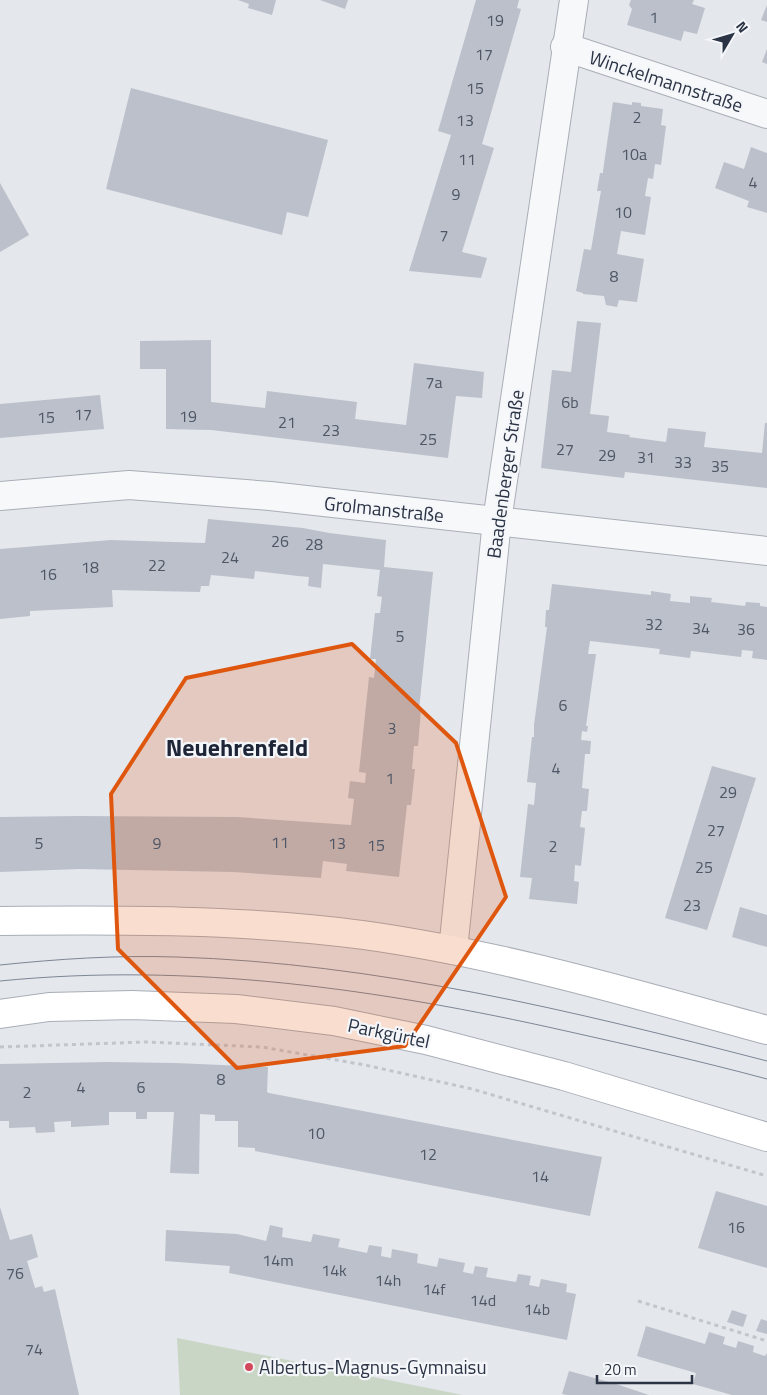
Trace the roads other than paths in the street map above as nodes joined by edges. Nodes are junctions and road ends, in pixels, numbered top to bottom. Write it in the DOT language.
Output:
graph roads {
  1 [pos="574,0"];
  2 [pos="566,47"];
  3 [pos="767,114"];
  4 [pos="0,496"];
  5 [pos="497,521"];
  6 [pos="767,551"];
  7 [pos="0,921"];
  8 [pos="454,950"];
  9 [pos="0,1014"];
  10 [pos="767,1030"];
  11 [pos="767,1137"];
  1 -- 2 [label="street, Baadenberger Straße"];
  2 -- 3 [label="street, Winckelmannstraße"];
  2 -- 5 [label="street, Baadenberger Straße"];
  4 -- 5 [label="street, Grolmanstraße"];
  5 -- 6 [label="street, Grolmanstraße"];
  5 -- 8 [label="street, Baadenberger Straße"];
  7 -- 8 [label="main road"];
  8 -- 10 [label="main road"];
  9 -- 11 [label="main road, Parkgürtel"];
}
